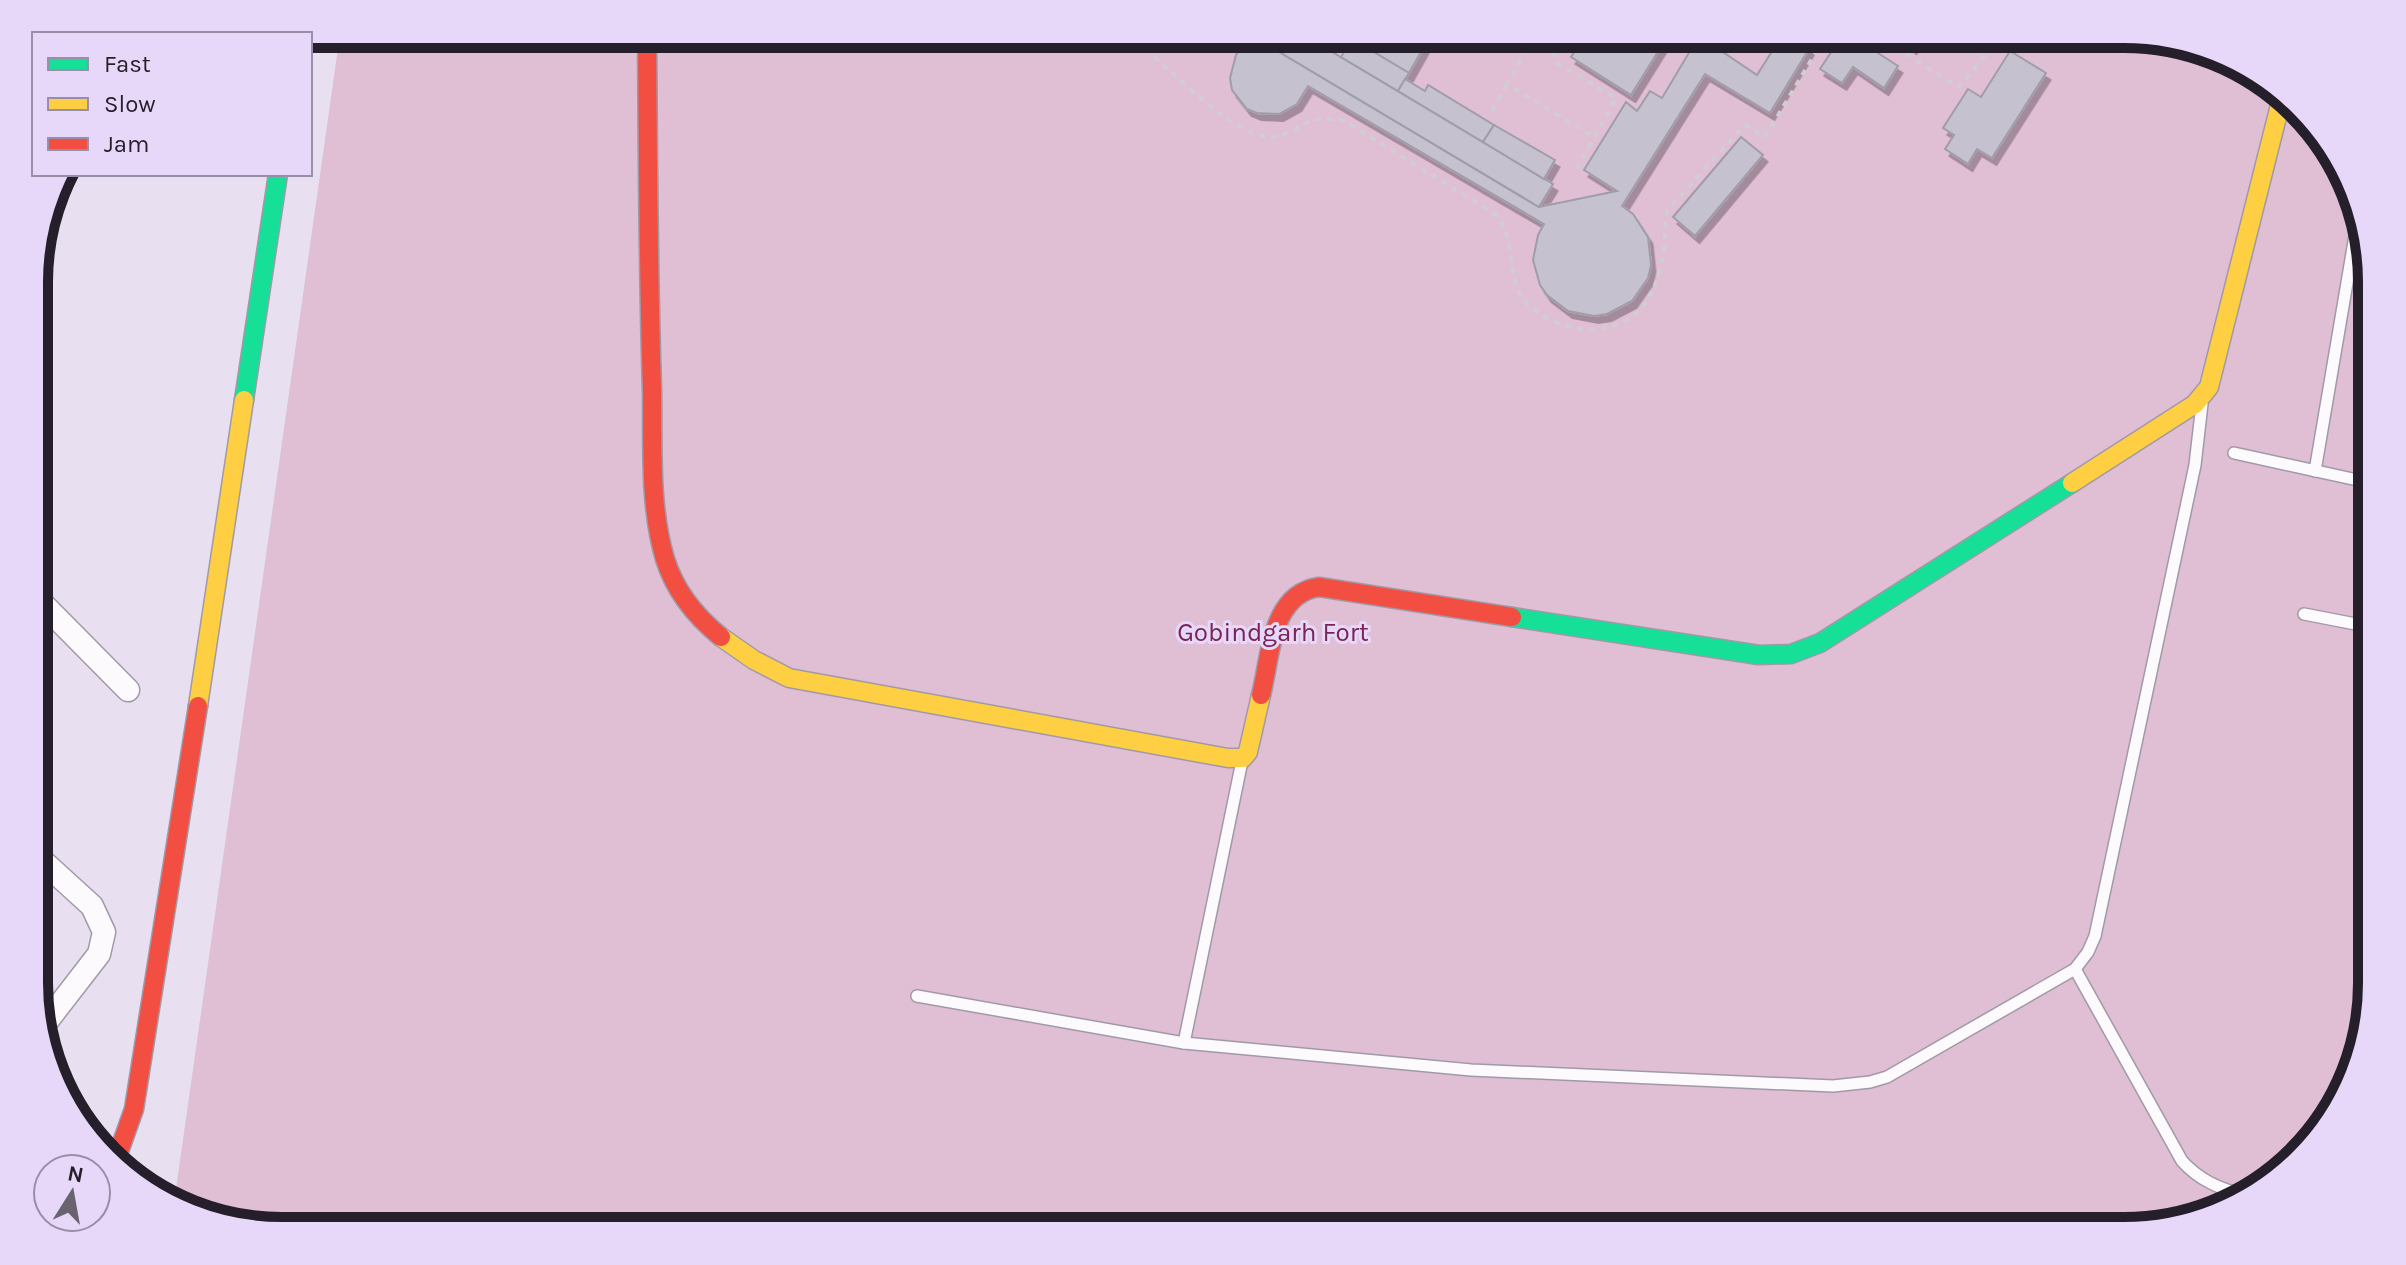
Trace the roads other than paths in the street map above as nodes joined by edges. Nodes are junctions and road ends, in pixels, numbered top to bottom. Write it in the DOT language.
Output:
graph roads {
  1 [pos="647,49"];
  2 [pos="2280,107"];
  3 [pos="278,176"];
  4 [pos="2354,241"];
  5 [pos="2203,396"];
  6 [pos="2234,453"];
  7 [pos="2315,471"];
  8 [pos="2358,480"];
  9 [pos="49,610"];
  10 [pos="2304,614"];
  11 [pos="2358,624"];
  12 [pos="128,690"];
  13 [pos="1243,758"];
  14 [pos="48,866"];
  15 [pos="2075,969"];
  16 [pos="917,996"];
  17 [pos="50,1017"];
  18 [pos="1184,1043"];
  19 [pos="119,1150"];
  20 [pos="2232,1191"];
  1 -- 13 [label="street"];
  2 -- 5 [label="street"];
  3 -- 19 [label="street"];
  4 -- 7 [label="lane"];
  5 -- 13 [label="street"];
  5 -- 15 [label="lane"];
  6 -- 7 [label="lane"];
  7 -- 8 [label="lane"];
  9 -- 12 [label="street"];
  10 -- 11 [label="lane"];
  13 -- 18 [label="lane"];
  14 -- 17 [label="street"];
  15 -- 18 [label="lane"];
  15 -- 20 [label="lane"];
  16 -- 18 [label="lane"];
}
